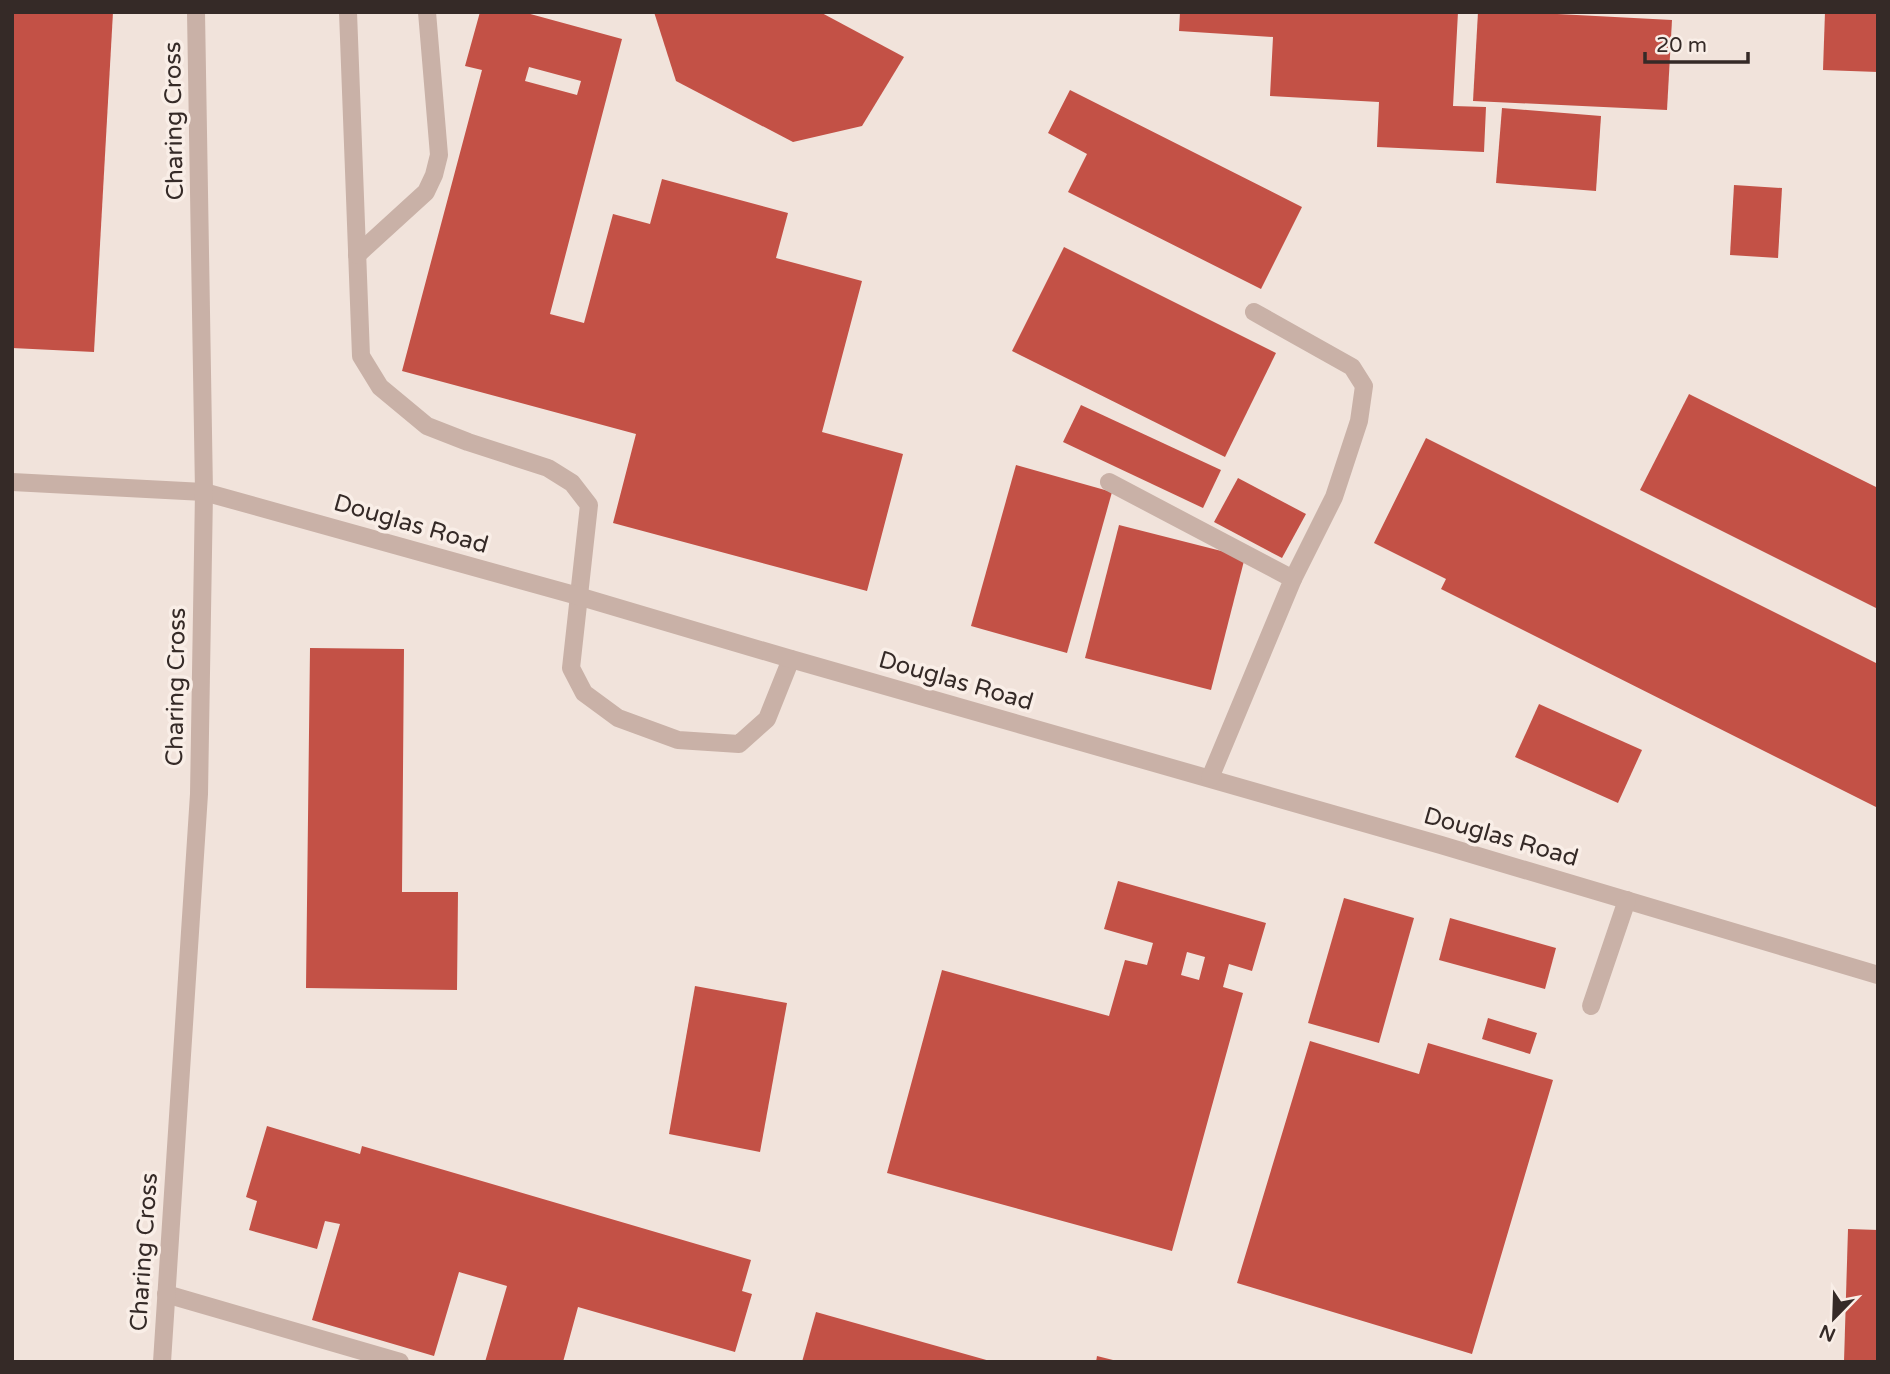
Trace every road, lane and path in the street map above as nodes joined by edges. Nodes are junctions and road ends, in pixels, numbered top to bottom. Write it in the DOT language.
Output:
graph roads {
  1 [pos="196,12"];
  2 [pos="348,12"];
  3 [pos="427,12"];
  4 [pos="357,255"];
  5 [pos="1254,312"];
  6 [pos="12,482"];
  7 [pos="1109,482"];
  8 [pos="204,492"];
  9 [pos="1293,579"];
  10 [pos="578,596"];
  11 [pos="791,659"];
  12 [pos="1210,778"];
  13 [pos="1627,900"];
  14 [pos="1878,975"];
  15 [pos="1591,1006"];
  16 [pos="166,1294"];
  17 [pos="162,1362"];
  18 [pos="400,1362"];
  1 -- 8 [label="street, Charing Cross"];
  2 -- 4 [label="street"];
  3 -- 4 [label="street"];
  4 -- 10 [label="street"];
  5 -- 9 [label="street"];
  6 -- 8 [label="street, Douglas Road"];
  7 -- 9 [label="street"];
  8 -- 10 [label="street, Douglas Road"];
  8 -- 16 [label="street, Charing Cross"];
  9 -- 12 [label="street"];
  10 -- 11 [label="street, Douglas Road"];
  10 -- 11 [label="street"];
  11 -- 12 [label="street, Douglas Road"];
  12 -- 13 [label="street, Douglas Road"];
  13 -- 14 [label="street, Douglas Road"];
  13 -- 15 [label="street"];
  16 -- 17 [label="street, Charing Cross"];
  16 -- 18 [label="street"];
}
